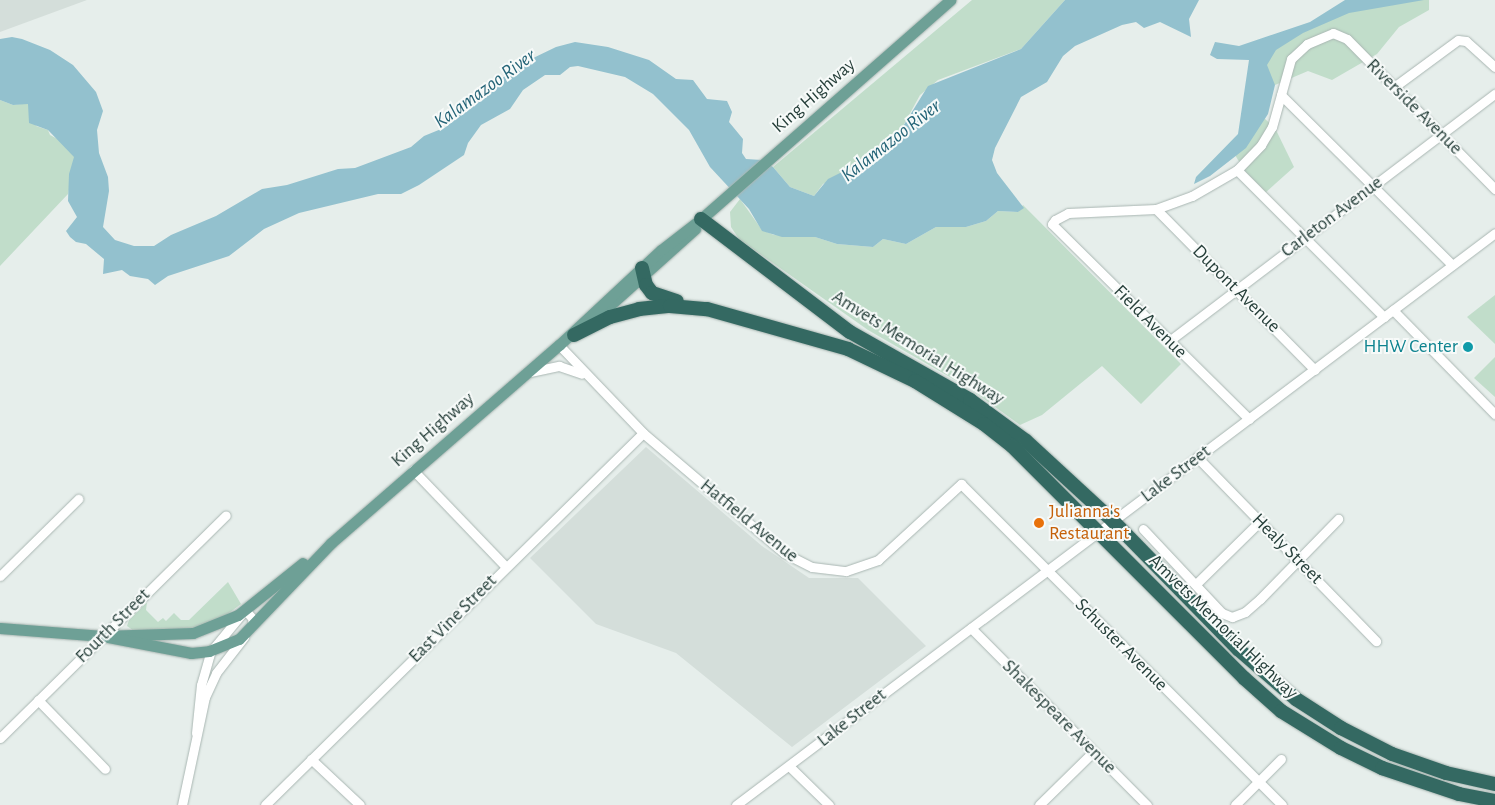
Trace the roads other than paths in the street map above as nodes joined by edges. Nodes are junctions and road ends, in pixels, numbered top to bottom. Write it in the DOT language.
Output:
graph roads {
  1 [pos="950,0"];
  2 [pos="1495,67"];
  3 [pos="1394,86"];
  4 [pos="1495,94"];
  5 [pos="1281,95"];
  6 [pos="1441,134"];
  7 [pos="1237,170"];
  8 [pos="1373,187"];
  9 [pos="1495,189"];
  10 [pos="1156,209"];
  11 [pos="701,219"];
  12 [pos="1495,233"];
  13 [pos="1305,238"];
  14 [pos="1452,265"];
  15 [pos="643,273"];
  16 [pos="1236,290"];
  17 [pos="707,309"];
  18 [pos="1393,310"];
  19 [pos="1384,317"];
  20 [pos="574,335"];
  21 [pos="1169,341"];
  22 [pos="559,345"];
  23 [pos="1315,370"];
  24 [pos="525,374"];
  25 [pos="586,376"];
  26 [pos="1495,414"];
  27 [pos="1249,420"];
  28 [pos="643,434"];
  29 [pos="1198,457"];
  30 [pos="413,470"];
  31 [pos="961,484"];
  32 [pos="78,499"];
  33 [pos="226,515"];
  34 [pos="1338,519"];
  35 [pos="1260,520"];
  36 [pos="1106,527"];
  37 [pos="1143,529"];
  38 [pos="330,542"];
  39 [pos="1300,560"];
  40 [pos="506,567"];
  41 [pos="1046,570"];
  42 [pos="0,576"];
  43 [pos="1196,584"];
  44 [pos="245,610"];
  45 [pos="0,628"];
  46 [pos="971,628"];
  47 [pos="249,631"];
  48 [pos="103,636"];
  49 [pos="1376,641"];
  50 [pos="211,650"];
  51 [pos="38,700"];
  52 [pos="196,733"];
  53 [pos="0,738"];
  54 [pos="1093,752"];
  55 [pos="311,759"];
  56 [pos="1281,759"];
  57 [pos="789,766"];
  58 [pos="105,769"];
  59 [pos="1259,781"];
  60 [pos="1495,784"];
  61 [pos="1495,801"];
  62 [pos="739,804"];
  63 [pos="182,805"];
  64 [pos="264,805"];
  65 [pos="360,805"];
  66 [pos="829,805"];
  67 [pos="1039,805"];
  68 [pos="1147,805"];
  69 [pos="1235,805"];
  70 [pos="1282,805"];
  1 -- 11 [label="main road, King Highway"];
  2 -- 3 [label="street"];
  3 -- 5 [label="street, Riverside Avenue"];
  3 -- 6 [label="street, Riverside Avenue"];
  4 -- 6 [label="street, Carleton Avenue"];
  5 -- 7 [label="street"];
  5 -- 8 [label="street"];
  6 -- 8 [label="street, Carleton Avenue"];
  6 -- 9 [label="street, Riverside Avenue"];
  7 -- 10 [label="street"];
  7 -- 13 [label="street"];
  8 -- 13 [label="street, Carleton Avenue"];
  8 -- 14 [label="street"];
  10 -- 16 [label="street, Dupont Avenue"];
  10 -- 21 [label="street, Field Avenue"];
  11 -- 15 [label="main road, King Highway"];
  11 -- 36 [label="highway, Amvets Memorial Highway"];
  12 -- 14 [label="street, Lake Street"];
  13 -- 16 [label="street, Carleton Avenue"];
  13 -- 19 [label="street"];
  14 -- 18 [label="street, Lake Street"];
  15 -- 17 [label="highway"];
  15 -- 20 [label="main road, King Highway"];
  15 -- 22 [label="main road, King Highway"];
  16 -- 21 [label="street, Carleton Avenue"];
  16 -- 23 [label="street, Dupont Avenue"];
  17 -- 20 [label="highway, Amvets Memorial Highway"];
  17 -- 36 [label="highway, Amvets Memorial Highway"];
  18 -- 19 [label="street, Lake Street"];
  18 -- 26 [label="street"];
  19 -- 23 [label="street, Lake Street"];
  20 -- 22 [label="main road, King Highway"];
  21 -- 27 [label="street, Field Avenue"];
  22 -- 24 [label="main road, King Highway"];
  22 -- 25 [label="street, Hatfield Avenue"];
  23 -- 27 [label="street, Lake Street"];
  24 -- 25 [label="street"];
  24 -- 30 [label="main road, King Highway"];
  25 -- 28 [label="street, Hatfield Avenue"];
  27 -- 29 [label="street, Lake Street"];
  28 -- 31 [label="street, Hatfield Avenue"];
  28 -- 40 [label="street, East Vine Street"];
  29 -- 35 [label="street, Healy Street"];
  29 -- 36 [label="street, Lake Street"];
  30 -- 38 [label="main road, King Highway"];
  30 -- 40 [label="street"];
  31 -- 41 [label="street, Schuster Avenue"];
  32 -- 42 [label="street"];
  33 -- 48 [label="street, Fourth Street"];
  34 -- 39 [label="street"];
  35 -- 39 [label="street, Healy Street"];
  35 -- 43 [label="street"];
  36 -- 41 [label="street, Lake Street"];
  36 -- 60 [label="highway, Amvets Memorial Highway"];
  36 -- 61 [label="highway, Amvets Memorial Highway"];
  37 -- 43 [label="street"];
  38 -- 44 [label="main road, King Highway"];
  38 -- 47 [label="main road, King Highway"];
  39 -- 43 [label="street"];
  39 -- 49 [label="street, Healy Street"];
  40 -- 55 [label="street, East Vine Street"];
  41 -- 46 [label="street, Lake Street"];
  41 -- 59 [label="street, Schuster Avenue"];
  44 -- 47 [label="street"];
  44 -- 48 [label="main road, King Highway"];
  44 -- 50 [label="street"];
  45 -- 48 [label="main road, King Highway"];
  46 -- 54 [label="street, Shakespeare Avenue"];
  46 -- 57 [label="street, Lake Street"];
  47 -- 50 [label="main road, King Highway"];
  47 -- 52 [label="street"];
  48 -- 50 [label="main road, King Highway"];
  48 -- 51 [label="street, Fourth Street"];
  50 -- 52 [label="street"];
  51 -- 53 [label="street, Fourth Street"];
  51 -- 58 [label="street"];
  52 -- 63 [label="street"];
  54 -- 67 [label="street"];
  54 -- 68 [label="street, Shakespeare Avenue"];
  55 -- 64 [label="street, East Vine Street"];
  55 -- 65 [label="street"];
  56 -- 59 [label="street"];
  57 -- 62 [label="street, Lake Street"];
  57 -- 66 [label="street"];
  59 -- 69 [label="street"];
  59 -- 70 [label="street, Schuster Avenue"];
}
